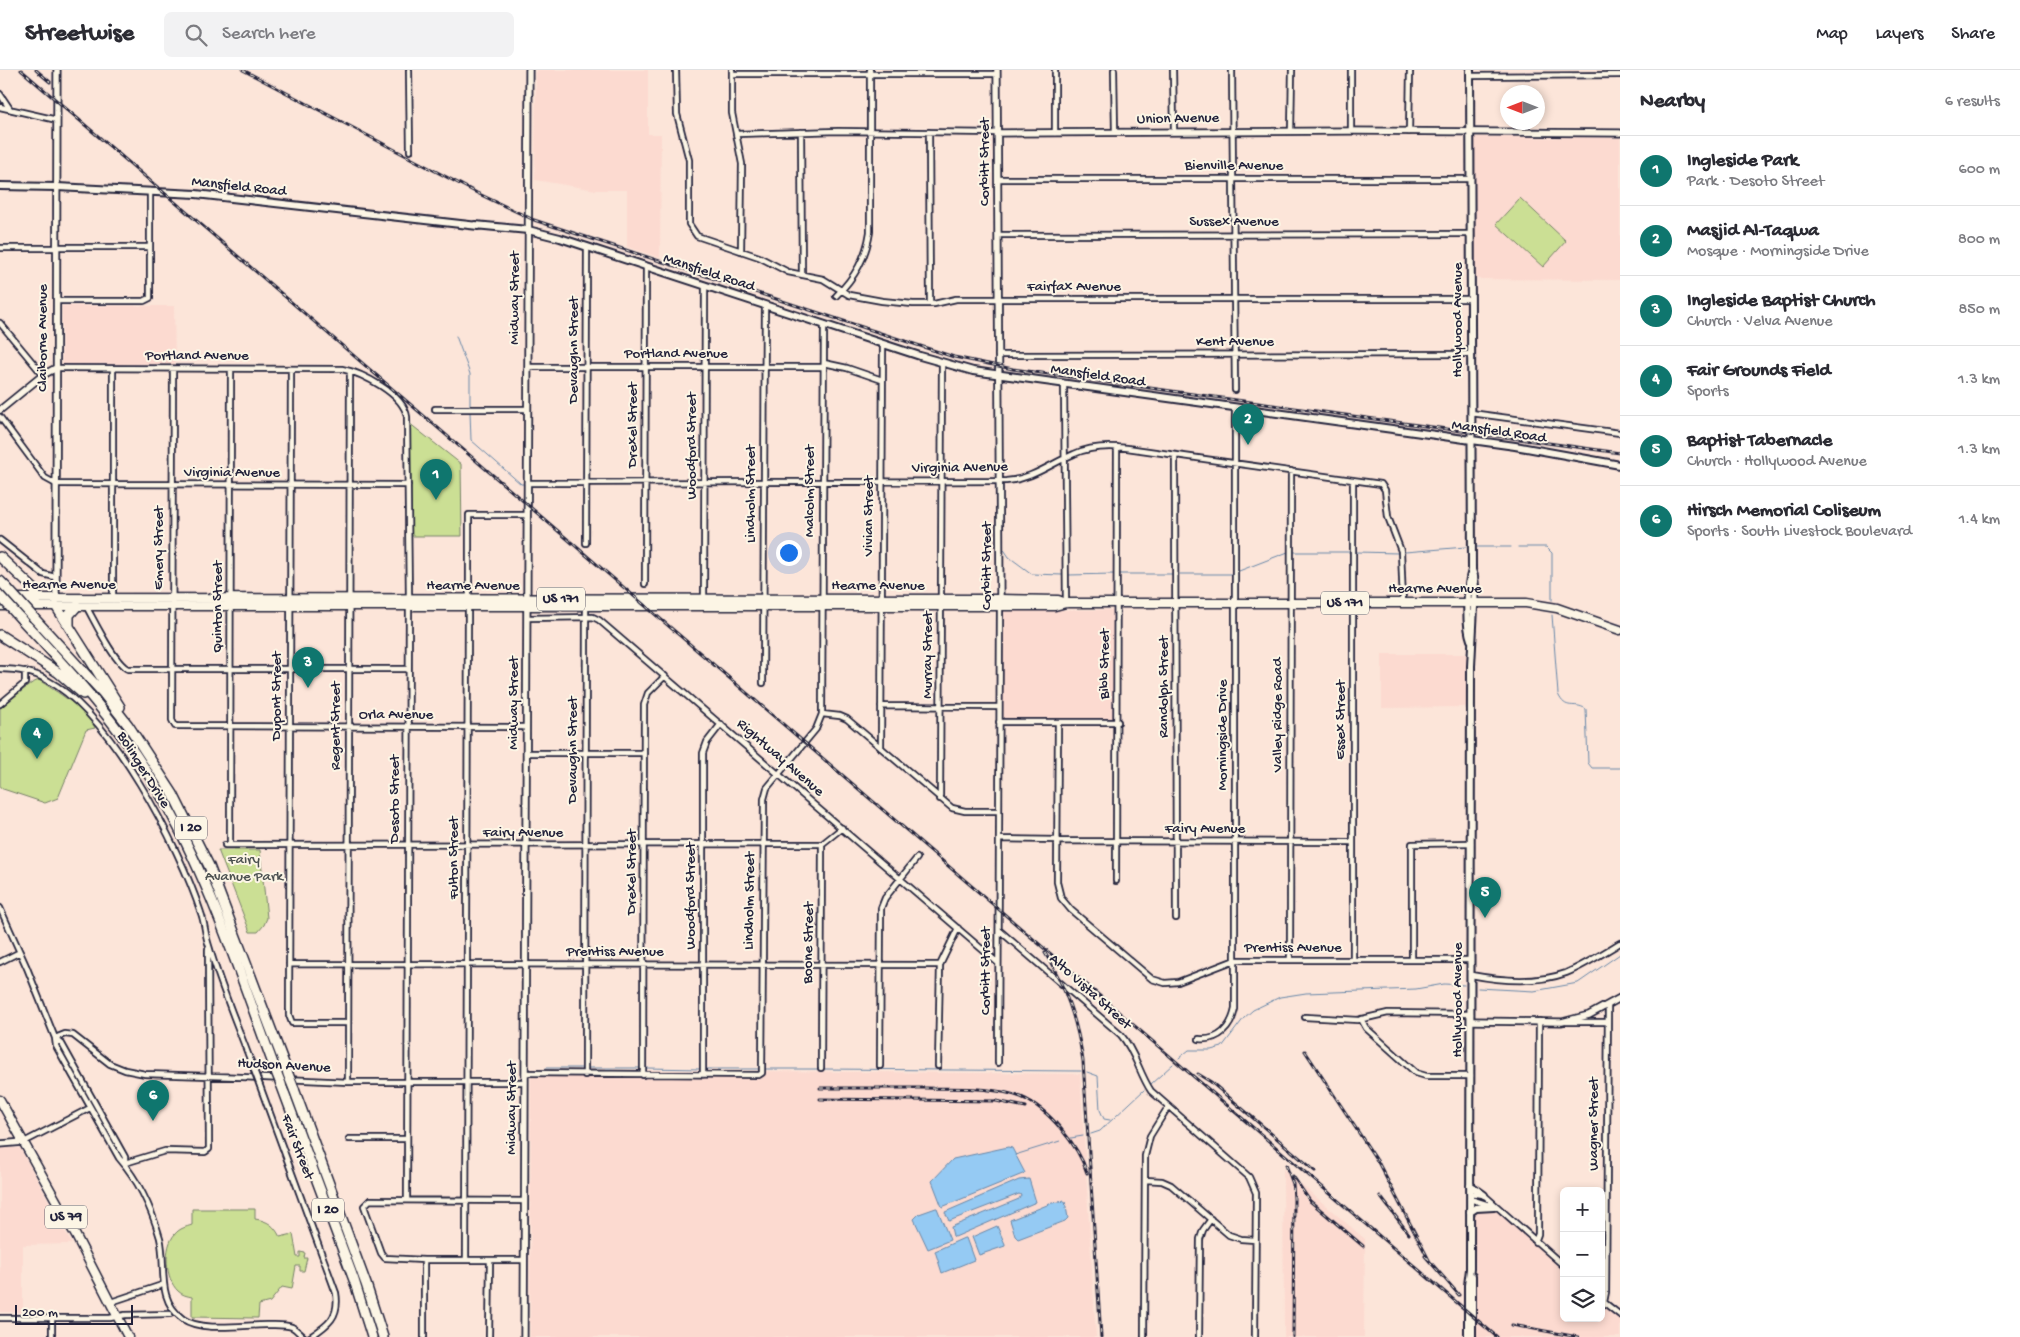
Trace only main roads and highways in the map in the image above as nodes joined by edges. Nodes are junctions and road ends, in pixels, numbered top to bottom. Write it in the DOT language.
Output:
graph roads {
  1 [pos="1470,73"];
  2 [pos="0,186"];
  3 [pos="1471,440"];
  4 [pos="1620,464"];
  5 [pos="0,557"];
  6 [pos="3,584"];
  7 [pos="0,597"];
  8 [pos="37,598"];
  9 [pos="113,602"];
  10 [pos="56,603"];
  11 [pos="528,603"];
  12 [pos="704,603"];
  13 [pos="1472,603"];
  14 [pos="0,606"];
  15 [pos="30,606"];
  16 [pos="82,606"];
  17 [pos="70,628"];
  18 [pos="1620,630"];
  19 [pos="0,635"];
  20 [pos="128,725"];
  21 [pos="147,770"];
  22 [pos="0,1100"];
  23 [pos="1470,1184"];
  24 [pos="1484,1195"];
  25 [pos="1497,1208"];
  26 [pos="1470,1212"];
  27 [pos="1470,1269"];
  28 [pos="128,1337"];
  29 [pos="372,1337"];
  30 [pos="383,1337"];
  31 [pos="1468,1337"];
  32 [pos="1472,1337"];
  1 -- 3 [label="main road, Hollywood Avenue"];
  2 -- 3 [label="main road, Mansfield Road"];
  3 -- 4 [label="main road, Mansfield Road"];
  3 -- 13 [label="main road, Hollywood Avenue"];
  5 -- 8 [label="highway"];
  6 -- 20 [label="highway, I 20, bridge"];
  7 -- 8 [label="main road, Hearne Avenue / US 171"];
  7 -- 21 [label="highway, I 20, bridge"];
  8 -- 10 [label="main road, Hearne Avenue / US 171"];
  8 -- 15 [label="highway"];
  9 -- 10 [label="main road, Hearne Avenue / US 171"];
  9 -- 11 [label="main road, Hearne Avenue / US 171"];
  9 -- 16 [label="main road, Hearne Avenue / US 171"];
  10 -- 15 [label="main road, Hearne Avenue / US 171"];
  10 -- 16 [label="main road, Hearne Avenue / US 171"];
  10 -- 17 [label="highway"];
  11 -- 12 [label="main road, Hearne Avenue / US 171"];
  11 -- 12 [label="main road, Hearne Avenue / US 171"];
  12 -- 13 [label="main road, Hearne Avenue / US 171"];
  13 -- 18 [label="main road, Hearne Avenue / US 171"];
  13 -- 23 [label="main road, Hollywood Avenue"];
  14 -- 15 [label="main road, Hearne Avenue / US 171"];
  16 -- 17 [label="highway"];
  17 -- 20 [label="highway"];
  19 -- 21 [label="highway"];
  20 -- 30 [label="highway, I 20, bridge"];
  21 -- 29 [label="highway, I 20, bridge"];
  22 -- 28 [label="main road, US 79"];
  23 -- 24 [label="main road"];
  23 -- 26 [label="main road, Hollywood Avenue"];
  25 -- 26 [label="main road"];
  26 -- 27 [label="main road, Hollywood Avenue"];
  27 -- 31 [label="main road, Hollywood Avenue"];
  27 -- 32 [label="main road, Hollywood Avenue"];
}
